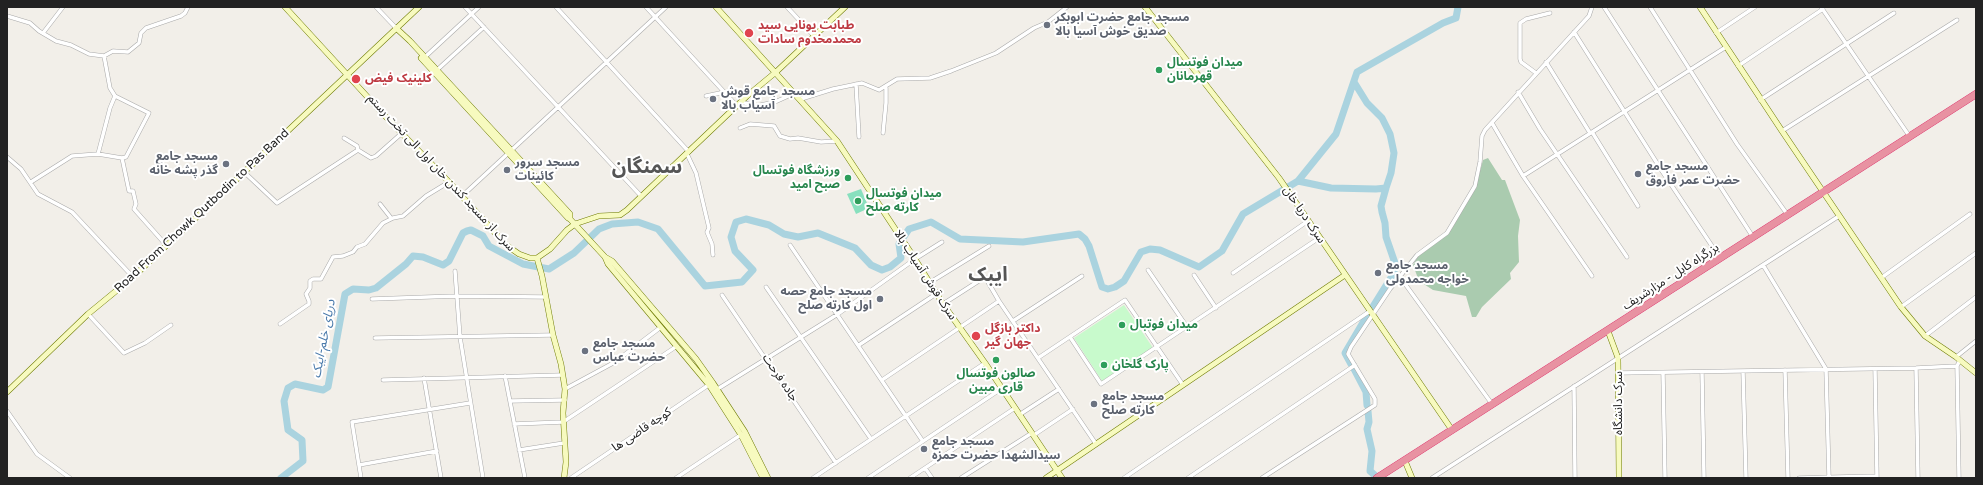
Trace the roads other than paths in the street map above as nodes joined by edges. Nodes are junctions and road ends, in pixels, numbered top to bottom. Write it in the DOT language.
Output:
graph roads {
  1 [pos="63,7"];
  2 [pos="188,7"];
  3 [pos="285,7"];
  4 [pos="376,7"];
  5 [pos="419,7"];
  6 [pos="465,7"];
  7 [pos="479,7"];
  8 [pos="556,7"];
  9 [pos="646,7"];
  10 [pos="666,7"];
  11 [pos="716,7"];
  12 [pos="787,7"];
  13 [pos="845,7"];
  14 [pos="1066,7"];
  15 [pos="1144,7"];
  16 [pos="1592,7"];
  17 [pos="1604,7"];
  18 [pos="1650,7"];
  19 [pos="1700,7"];
  20 [pos="1755,7"];
  21 [pos="1822,8"];
  22 [pos="1550,13"];
  23 [pos="1894,13"];
  24 [pos="472,14"];
  25 [pos="7,16"];
  26 [pos="655,18"];
  27 [pos="1957,20"];
  28 [pos="484,27"];
  29 [pos="396,28"];
  30 [pos="1574,32"];
  31 [pos="1716,32"];
  32 [pos="43,33"];
  33 [pos="813,35"];
  34 [pos="406,39"];
  35 [pos="1846,44"];
  36 [pos="1726,47"];
  37 [pos="104,56"];
  38 [pos="425,57"];
  39 [pos="608,62"];
  40 [pos="1546,62"];
  41 [pos="1738,66"];
  42 [pos="1689,69"];
  43 [pos="437,70"];
  44 [pos="776,72"];
  45 [pos="1536,73"];
  46 [pos="348,76"];
  47 [pos="1868,76"];
  48 [pos="856,84"];
  49 [pos="886,88"];
  50 [pos="1657,90"];
  51 [pos="725,92"];
  52 [pos="795,92"];
  53 [pos="1518,92"];
  54 [pos="1976,94"];
  55 [pos="115,96"];
  56 [pos="706,96"];
  57 [pos="801,99"];
  58 [pos="1760,100"];
  59 [pos="739,104"];
  60 [pos="559,107"];
  61 [pos="1625,111"];
  62 [pos="1492,122"];
  63 [pos="740,128"];
  64 [pos="1782,131"];
  65 [pos="883,132"];
  66 [pos="402,133"];
  67 [pos="1591,133"];
  68 [pos="859,137"];
  69 [pos="1910,137"];
  70 [pos="344,138"];
  71 [pos="837,141"];
  72 [pos="358,150"];
  73 [pos="510,152"];
  74 [pos="688,153"];
  75 [pos="98,154"];
  76 [pos="1558,154"];
  77 [pos="7,157"];
  78 [pos="122,158"];
  79 [pos="244,172"];
  80 [pos="1523,176"];
  81 [pos="31,182"];
  82 [pos="449,182"];
  83 [pos="1822,192"];
  84 [pos="641,196"];
  85 [pos="461,197"];
  86 [pos="380,204"];
  87 [pos="1638,206"];
  88 [pos="1787,214"];
  89 [pos="1970,214"];
  90 [pos="1838,216"];
  91 [pos="391,218"];
  92 [pos="1308,222"];
  93 [pos="577,226"];
  94 [pos="1753,237"];
  95 [pos="1319,238"];
  96 [pos="942,242"];
  97 [pos="166,245"];
  98 [pos="790,245"];
  99 [pos="989,246"];
  100 [pos="1976,253"];
  101 [pos="713,255"];
  102 [pos="605,257"];
  103 [pos="1627,257"];
  104 [pos="1720,258"];
  105 [pos="915,259"];
  106 [pos="537,260"];
  107 [pos="1763,265"];
  108 [pos="1148,270"];
  109 [pos="455,271"];
  110 [pos="1233,273"];
  111 [pos="1194,275"];
  112 [pos="1345,275"];
  113 [pos="1082,276"];
  114 [pos="1592,276"];
  115 [pos="133,277"];
  116 [pos="1400,277"];
  117 [pos="1880,278"];
  118 [pos="930,283"];
  119 [pos="766,287"];
  120 [pos="936,294"];
  121 [pos="722,295"];
  122 [pos="456,296"];
  123 [pos="546,297"];
  124 [pos="1976,297"];
  125 [pos="372,299"];
  126 [pos="999,301"];
  127 [pos="943,304"];
  128 [pos="1901,307"];
  129 [pos="1216,308"];
  130 [pos="1371,313"];
  131 [pos="88,314"];
  132 [pos="838,314"];
  133 [pos="1013,321"];
  134 [pos="280,324"];
  135 [pos="171,325"];
  136 [pos="661,327"];
  137 [pos="1187,327"];
  138 [pos="960,328"];
  139 [pos="1608,330"];
  140 [pos="553,335"];
  141 [pos="1925,336"];
  142 [pos="460,337"];
  143 [pos="802,337"];
  144 [pos="1070,337"];
  145 [pos="375,338"];
  146 [pos="1976,341"];
  147 [pos="859,345"];
  148 [pos="677,346"];
  149 [pos="1157,347"];
  150 [pos="1038,358"];
  151 [pos="1618,358"];
  152 [pos="1958,358"];
  153 [pos="767,359"];
  154 [pos="985,363"];
  155 [pos="1355,365"];
  156 [pos="1957,366"];
  157 [pos="1875,368"];
  158 [pos="1916,368"];
  159 [pos="1826,369"];
  160 [pos="1785,370"];
  161 [pos="1743,371"];
  162 [pos="1702,372"];
  163 [pos="1618,373"];
  164 [pos="1663,373"];
  165 [pos="1976,373"];
  166 [pos="505,376"];
  167 [pos="563,376"];
  168 [pos="466,377"];
  169 [pos="424,378"];
  170 [pos="383,380"];
  171 [pos="882,380"];
  172 [pos="711,384"];
  173 [pos="1183,385"];
  174 [pos="1574,386"];
  175 [pos="565,389"];
  176 [pos="1001,389"];
  177 [pos="1059,389"];
  178 [pos="715,390"];
  179 [pos="7,392"];
  180 [pos="565,400"];
  181 [pos="510,401"];
  182 [pos="470,403"];
  183 [pos="1493,404"];
  184 [pos="1015,408"];
  185 [pos="1073,409"];
  186 [pos="429,410"];
  187 [pos="7,411"];
  188 [pos="1019,415"];
  189 [pos="906,416"];
  190 [pos="563,422"];
  191 [pos="514,424"];
  192 [pos="1452,430"];
  193 [pos="743,433"];
  194 [pos="1033,434"];
  195 [pos="871,440"];
  196 [pos="922,440"];
  197 [pos="564,443"];
  198 [pos="1096,444"];
  199 [pos="519,450"];
  200 [pos="436,451"];
  201 [pos="1404,461"];
  202 [pos="836,463"];
  203 [pos="359,465"];
  204 [pos="925,468"];
  205 [pos="1057,471"];
  206 [pos="1829,477"];
  207 [pos="1877,477"];
  208 [pos="70,478"];
  209 [pos="361,478"];
  210 [pos="441,478"];
  211 [pos="483,478"];
  212 [pos="525,478"];
  213 [pos="564,478"];
  214 [pos="572,478"];
  215 [pos="676,478"];
  216 [pos="763,478"];
  217 [pos="768,478"];
  218 [pos="813,478"];
  219 [pos="868,478"];
  220 [pos="910,478"];
  221 [pos="932,478"];
  222 [pos="961,478"];
  223 [pos="1046,478"];
  224 [pos="1062,478"];
  225 [pos="1124,478"];
  226 [pos="1188,478"];
  227 [pos="1262,478"];
  228 [pos="1378,478"];
  229 [pos="1412,478"];
  230 [pos="1432,478"];
  231 [pos="1575,478"];
  232 [pos="1619,478"];
  233 [pos="1665,478"];
  234 [pos="1704,478"];
  235 [pos="1746,478"];
  236 [pos="1788,478"];
  237 [pos="1799,478"];
  238 [pos="1918,478"];
  239 [pos="1959,478"];
  1 -- 32 [label="street"];
  2 -- 37 [label="street"];
  3 -- 46 [label="street, سرک از مسجد کندن خان اول الی تخت رستم"];
  4 -- 29 [label="street"];
  5 -- 29 [label="street, Road From Chowk Qutbodin to Pas Band"];
  6 -- 24 [label="street"];
  7 -- 24 [label="street"];
  8 -- 39 [label="street"];
  9 -- 26 [label="street"];
  10 -- 26 [label="street"];
  11 -- 44 [label="street, سرک قوش آسیاب بالا"];
  12 -- 33 [label="street"];
  13 -- 33 [label="street"];
  14 -- 49 [label="street"];
  15 -- 92 [label="street, سرک دریا خان"];
  16 -- 30 [label="street"];
  17 -- 50 [label="street"];
  18 -- 42 [label="street"];
  19 -- 31 [label="street"];
  20 -- 31 [label="street"];
  21 -- 35 [label="street"];
  21 -- 41 [label="street"];
  22 -- 45 [label="street"];
  23 -- 35 [label="street"];
  24 -- 28 [label="street"];
  24 -- 38 [label="street"];
  25 -- 32 [label="street"];
  26 -- 39 [label="street"];
  26 -- 51 [label="street"];
  27 -- 47 [label="street"];
  28 -- 43 [label="street"];
  28 -- 60 [label="street"];
  29 -- 34 [label="street"];
  29 -- 46 [label="street, Road From Chowk Qutbodin to Pas Band"];
  30 -- 40 [label="street"];
  30 -- 61 [label="street"];
  31 -- 36 [label="street"];
  32 -- 37 [label="street"];
  33 -- 44 [label="street"];
  34 -- 38 [label="street"];
  34 -- 73 [label="street"];
  35 -- 47 [label="street"];
  35 -- 58 [label="street"];
  36 -- 41 [label="street"];
  36 -- 42 [label="street"];
  37 -- 55 [label="street"];
  38 -- 43 [label="street"];
  39 -- 60 [label="street"];
  39 -- 74 [label="street"];
  40 -- 45 [label="street"];
  40 -- 67 [label="street"];
  41 -- 58 [label="street"];
  42 -- 50 [label="street"];
  42 -- 88 [label="street"];
  43 -- 73 [label="street"];
  44 -- 52 [label="street, سرک قوش آسیاب بالا"];
  44 -- 59 [label="street"];
  45 -- 53 [label="street"];
  46 -- 66 [label="street, سرک از مسجد کندن خان اول الی تخت رستم"];
  46 -- 79 [label="street, Road From Chowk Qutbodin to Pas Band"];
  47 -- 64 [label="street"];
  47 -- 69 [label="street"];
  48 -- 49 [label="street"];
  48 -- 57 [label="street"];
  48 -- 68 [label="street"];
  49 -- 65 [label="street"];
  50 -- 61 [label="street"];
  50 -- 94 [label="street"];
  51 -- 56 [label="street"];
  51 -- 59 [label="street"];
  52 -- 57 [label="street, سرک قوش آسیاب بالا"];
  52 -- 59 [label="street"];
  53 -- 62 [label="street"];
  53 -- 76 [label="street"];
  54 -- 69 [label="highway, بزرگراه کابل - مزارشریف"];
  55 -- 75 [label="street"];
  55 -- 78 [label="street"];
  57 -- 71 [label="street, سرک قوش آسیاب بالا"];
  58 -- 64 [label="street"];
  59 -- 74 [label="street"];
  60 -- 73 [label="street"];
  60 -- 84 [label="street"];
  61 -- 67 [label="street"];
  61 -- 104 [label="street"];
  62 -- 80 [label="street"];
  62 -- 116 [label="street"];
  63 -- 71 [label="street"];
  64 -- 83 [label="street"];
  66 -- 72 [label="street"];
  66 -- 82 [label="street, سرک از مسجد کندن خان اول الی تخت رستم"];
  67 -- 76 [label="street"];
  67 -- 87 [label="street"];
  69 -- 83 [label="highway, بزرگراه کابل - مزارشریف"];
  70 -- 72 [label="street"];
  71 -- 105 [label="street, سرک قوش آسیاب بالا"];
  72 -- 79 [label="street"];
  73 -- 85 [label="street"];
  73 -- 93 [label="street"];
  74 -- 84 [label="street"];
  74 -- 101 [label="street"];
  75 -- 78 [label="street"];
  75 -- 81 [label="street"];
  76 -- 80 [label="street"];
  76 -- 103 [label="street"];
  77 -- 81 [label="street"];
  78 -- 97 [label="street"];
  79 -- 97 [label="street, Road From Chowk Qutbodin to Pas Band"];
  80 -- 114 [label="street"];
  81 -- 115 [label="street"];
  82 -- 85 [label="street, سرک از مسجد کندن خان اول الی تخت رستم"];
  82 -- 91 [label="street"];
  83 -- 88 [label="highway, بزرگراه کابل - مزارشریف"];
  83 -- 90 [label="street"];
  84 -- 93 [label="street"];
  85 -- 106 [label="street, سرک از مسجد کندن خان اول الی تخت رستم"];
  86 -- 91 [label="street"];
  88 -- 94 [label="highway, بزرگراه کابل - مزارشریف"];
  89 -- 117 [label="street"];
  90 -- 107 [label="street"];
  90 -- 117 [label="street"];
  91 -- 134 [label="street"];
  92 -- 95 [label="street, سرک دریا خان"];
  92 -- 110 [label="street"];
  93 -- 102 [label="street"];
  93 -- 106 [label="street"];
  94 -- 104 [label="highway, بزرگراه کابل - مزارشریف"];
  95 -- 112 [label="street, سرک دریا خان"];
  95 -- 129 [label="street"];
  96 -- 105 [label="street"];
  97 -- 115 [label="street, Road From Chowk Qutbodin to Pas Band"];
  98 -- 132 [label="street"];
  99 -- 118 [label="street"];
  100 -- 128 [label="street"];
  102 -- 136 [label="street"];
  102 -- 172 [label="street"];
  104 -- 139 [label="highway, بزرگراه کابل - مزارشریف"];
  105 -- 118 [label="street, سرک قوش آسیاب بالا"];
  105 -- 132 [label="street"];
  106 -- 123 [label="street"];
  107 -- 151 [label="street"];
  107 -- 159 [label="street"];
  108 -- 137 [label="street"];
  109 -- 122 [label="street"];
  111 -- 129 [label="street"];
  112 -- 130 [label="street, سرک دریا خان"];
  112 -- 173 [label="street"];
  113 -- 133 [label="street"];
  115 -- 131 [label="street, Road From Chowk Qutbodin to Pas Band"];
  116 -- 130 [label="street"];
  116 -- 183 [label="street"];
  117 -- 128 [label="street"];
  118 -- 120 [label="street, سرک قوش آسیاب بالا"];
  119 -- 143 [label="street"];
  120 -- 127 [label="street, سرک قوش آسیاب بالا"];
  120 -- 147 [label="street"];
  121 -- 153 [label="street, جاده فرحت"];
  122 -- 123 [label="street"];
  122 -- 125 [label="street"];
  122 -- 142 [label="street"];
  123 -- 140 [label="street"];
  124 -- 141 [label="street"];
  126 -- 127 [label="street"];
  126 -- 133 [label="street"];
  126 -- 138 [label="street"];
  127 -- 138 [label="street, سرک قوش آسیاب بالا"];
  128 -- 141 [label="street"];
  129 -- 137 [label="street"];
  130 -- 155 [label="street"];
  130 -- 192 [label="street, سرک دریا خان"];
  130 -- 225 [label="street"];
  131 -- 135 [label="street"];
  131 -- 179 [label="street, Road From Chowk Qutbodin to Pas Band"];
  132 -- 143 [label="street"];
  132 -- 147 [label="street"];
  133 -- 150 [label="street"];
  136 -- 148 [label="street"];
  136 -- 175 [label="street"];
  137 -- 149 [label="street"];
  138 -- 154 [label="street, سرک قوش آسیاب بالا"];
  138 -- 171 [label="street"];
  139 -- 151 [label="street, سرک دانشگاه"];
  139 -- 183 [label="highway, بزرگراه کابل - مزارشریف"];
  140 -- 142 [label="street"];
  140 -- 167 [label="street"];
  141 -- 152 [label="street"];
  142 -- 145 [label="street"];
  142 -- 168 [label="street"];
  143 -- 153 [label="street"];
  143 -- 195 [label="street"];
  144 -- 149 [label="street"];
  144 -- 149 [label="street"];
  144 -- 150 [label="street"];
  146 -- 152 [label="street"];
  147 -- 171 [label="street"];
  148 -- 172 [label="street"];
  148 -- 190 [label="street"];
  149 -- 173 [label="street"];
  150 -- 177 [label="street"];
  151 -- 163 [label="street, سرک دانشگاه"];
  151 -- 174 [label="street"];
  152 -- 156 [label="street"];
  152 -- 165 [label="street"];
  153 -- 178 [label="street"];
  153 -- 202 [label="street, جاده فرحت"];
  154 -- 176 [label="street, سرک قوش آسیاب بالا"];
  154 -- 189 [label="street"];
  155 -- 226 [label="street"];
  155 -- 227 [label="street"];
  156 -- 158 [label="street"];
  156 -- 239 [label="street"];
  157 -- 158 [label="street"];
  157 -- 159 [label="street"];
  157 -- 207 [label="street"];
  158 -- 238 [label="street"];
  159 -- 160 [label="street"];
  159 -- 206 [label="street"];
  160 -- 161 [label="street"];
  160 -- 236 [label="street"];
  161 -- 162 [label="street"];
  161 -- 235 [label="street"];
  162 -- 164 [label="street"];
  162 -- 234 [label="street"];
  163 -- 164 [label="street"];
  163 -- 232 [label="street, سرک دانشگاه"];
  164 -- 233 [label="street"];
  166 -- 167 [label="street"];
  166 -- 168 [label="street"];
  166 -- 181 [label="street"];
  167 -- 175 [label="street"];
  168 -- 169 [label="street"];
  168 -- 182 [label="street"];
  169 -- 170 [label="street"];
  169 -- 186 [label="street"];
  171 -- 189 [label="street"];
  172 -- 178 [label="street"];
  172 -- 214 [label="street, کوچه قاضی ها"];
  173 -- 198 [label="street"];
  174 -- 230 [label="street"];
  174 -- 231 [label="street"];
  175 -- 180 [label="street"];
  176 -- 184 [label="street, سرک قوش آسیاب بالا"];
  176 -- 196 [label="street"];
  177 -- 185 [label="street"];
  177 -- 188 [label="street"];
  178 -- 193 [label="street"];
  180 -- 181 [label="street"];
  180 -- 190 [label="street"];
  181 -- 191 [label="street"];
  182 -- 186 [label="street"];
  182 -- 211 [label="street"];
  183 -- 192 [label="highway, بزرگراه کابل - مزارشریف"];
  184 -- 188 [label="street, سرک قوش آسیاب بالا"];
  184 -- 204 [label="street"];
  185 -- 194 [label="street"];
  185 -- 198 [label="street"];
  186 -- 200 [label="street"];
  186 -- 203 [label="street"];
  187 -- 208 [label="street"];
  188 -- 194 [label="street, سرک قوش آسیاب بالا"];
  189 -- 195 [label="street"];
  189 -- 196 [label="street"];
  190 -- 191 [label="street"];
  190 -- 197 [label="street"];
  191 -- 199 [label="street"];
  192 -- 201 [label="highway, بزرگراه کابل - مزارشریف"];
  193 -- 215 [label="street"];
  193 -- 216 [label="street"];
  193 -- 217 [label="street"];
  194 -- 205 [label="street, سرک قوش آسیاب بالا"];
  194 -- 222 [label="street"];
  195 -- 202 [label="street"];
  196 -- 219 [label="street"];
  197 -- 199 [label="street"];
  197 -- 213 [label="street"];
  198 -- 205 [label="street"];
  199 -- 212 [label="street"];
  200 -- 203 [label="street"];
  200 -- 210 [label="street"];
  201 -- 228 [label="highway, بزرگراه کابل - مزارشریف"];
  201 -- 229 [label="street"];
  202 -- 218 [label="street"];
  203 -- 209 [label="street"];
  204 -- 220 [label="street"];
  204 -- 221 [label="street"];
  205 -- 223 [label="street"];
  205 -- 224 [label="street, سرک قوش آسیاب بالا"];
  206 -- 207 [label="street"];
  206 -- 237 [label="street"];
}
